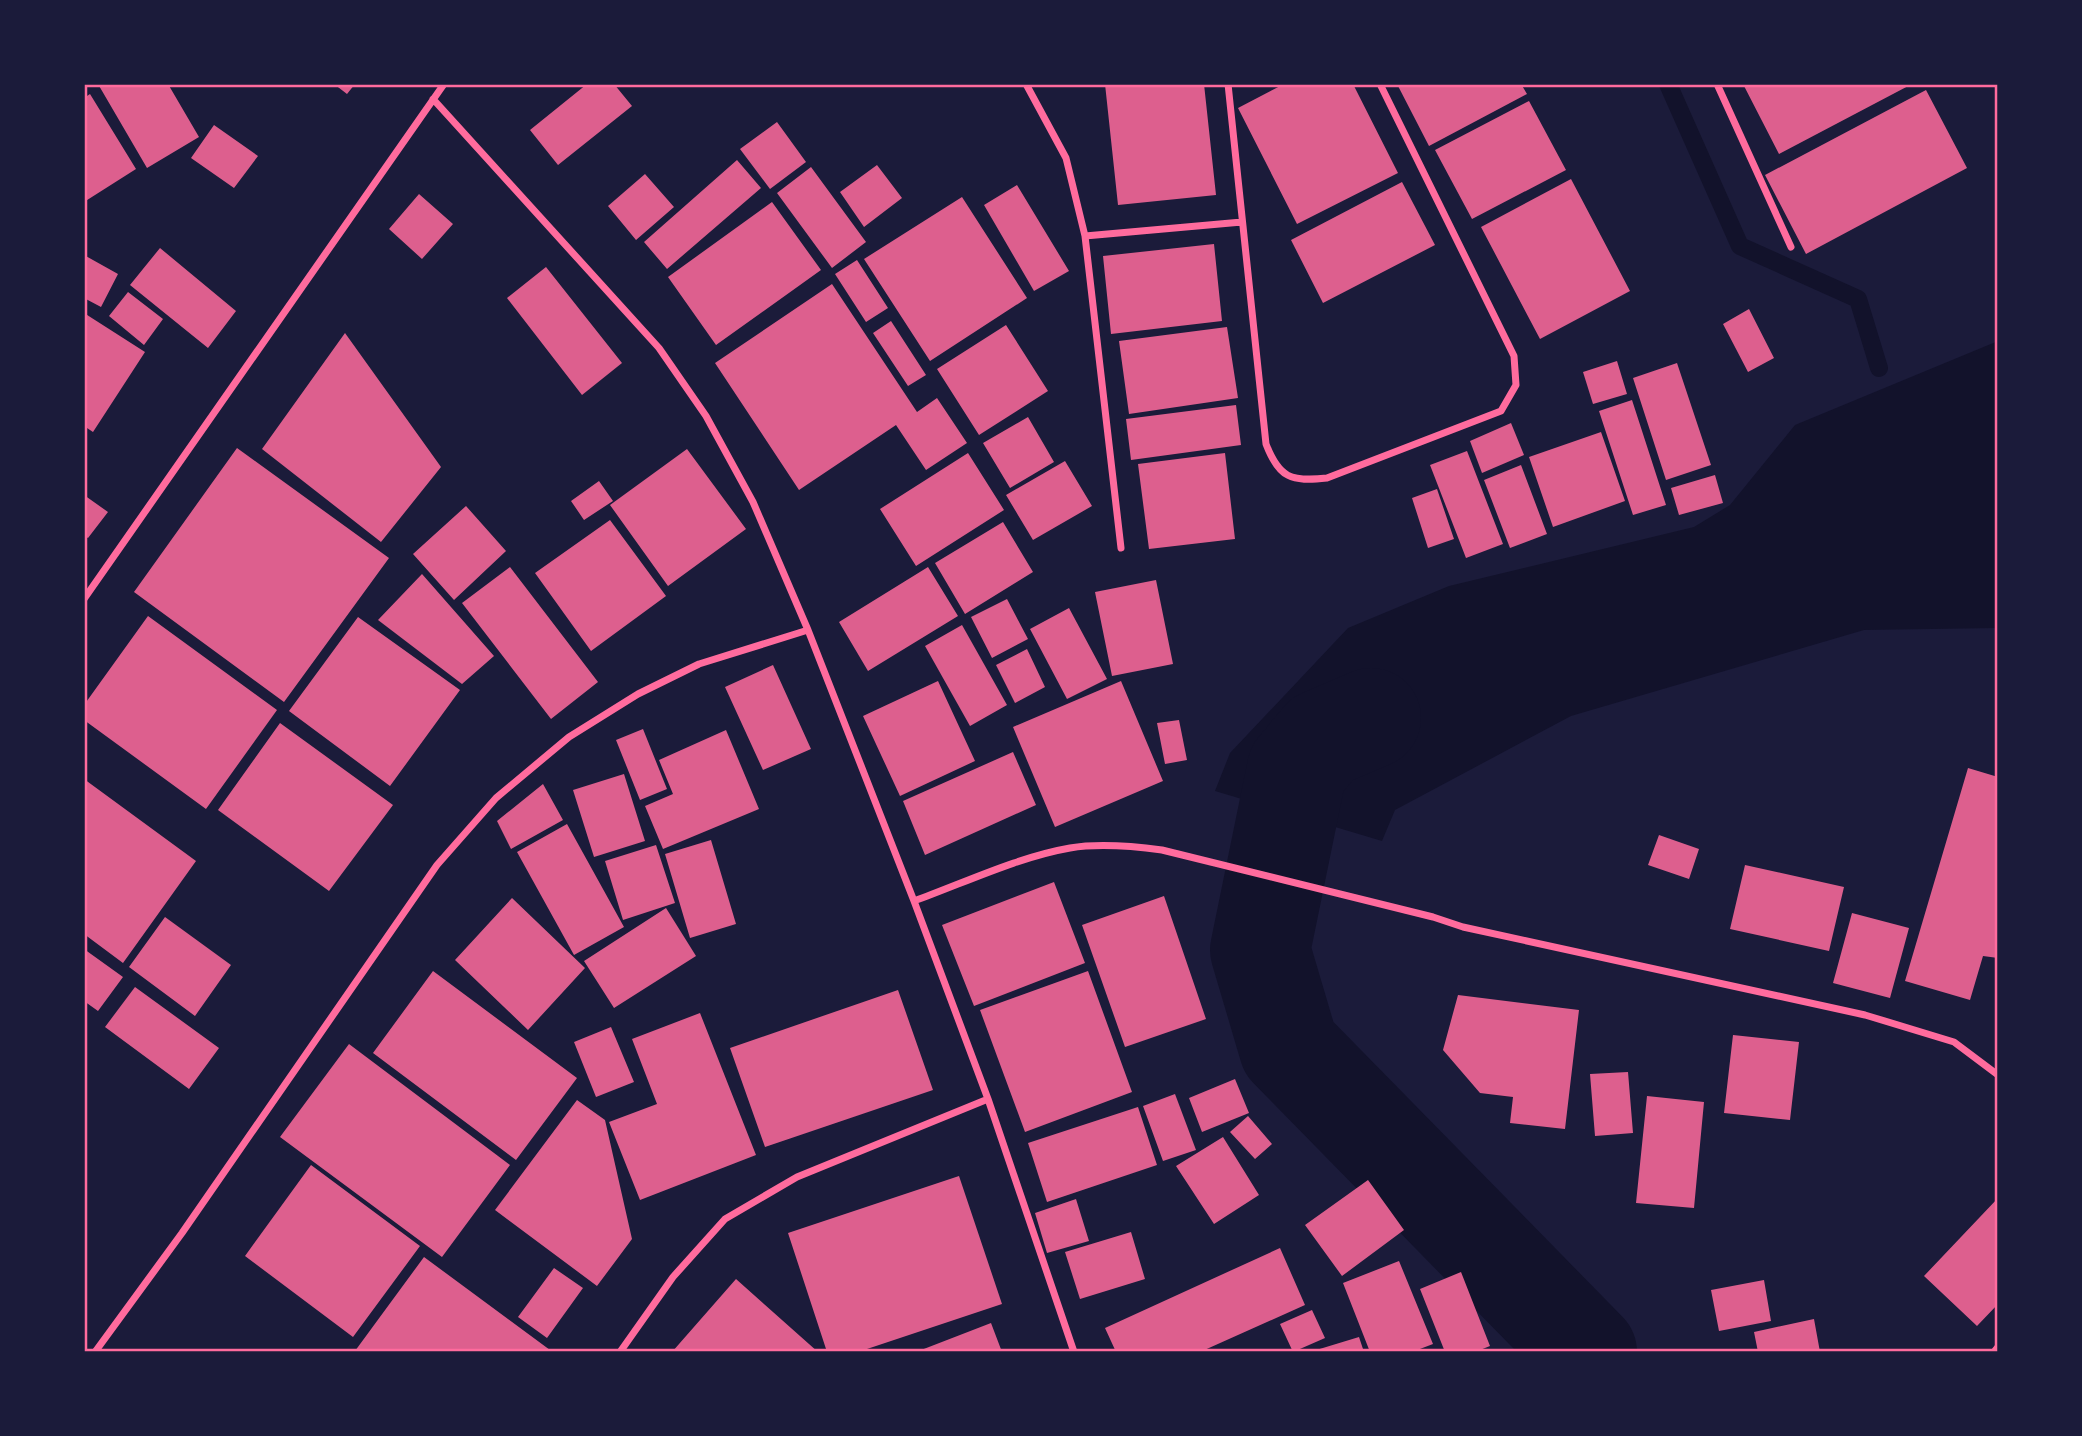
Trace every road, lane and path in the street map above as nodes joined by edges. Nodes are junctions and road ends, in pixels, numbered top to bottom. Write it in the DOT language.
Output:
graph roads {
  1 [pos="444,84"];
  2 [pos="1026,84"];
  3 [pos="1228,84"];
  4 [pos="1380,84"];
  5 [pos="1717,84"];
  6 [pos="433,99"];
  7 [pos="1242,222"];
  8 [pos="1085,236"];
  9 [pos="1791,247"];
  10 [pos="1121,548"];
  11 [pos="84,599"];
  12 [pos="808,630"];
  13 [pos="914,901"];
  14 [pos="1998,1075"];
  15 [pos="988,1099"];
  16 [pos="1998,1348"];
  17 [pos="95,1352"];
  18 [pos="620,1352"];
  19 [pos="1074,1352"];
  20 [pos="1994,1352"];
  1 -- 6 [label="street"];
  2 -- 8 [label="street"];
  3 -- 7 [label="street"];
  4 -- 7 [label="street"];
  5 -- 9 [label="street"];
  6 -- 11 [label="street"];
  6 -- 12 [label="street"];
  7 -- 8 [label="street"];
  8 -- 10 [label="street"];
  12 -- 13 [label="street"];
  12 -- 17 [label="street"];
  13 -- 14 [label="street"];
  13 -- 15 [label="street"];
  15 -- 18 [label="street"];
  15 -- 19 [label="street"];
  16 -- 20 [label="street"];
}
